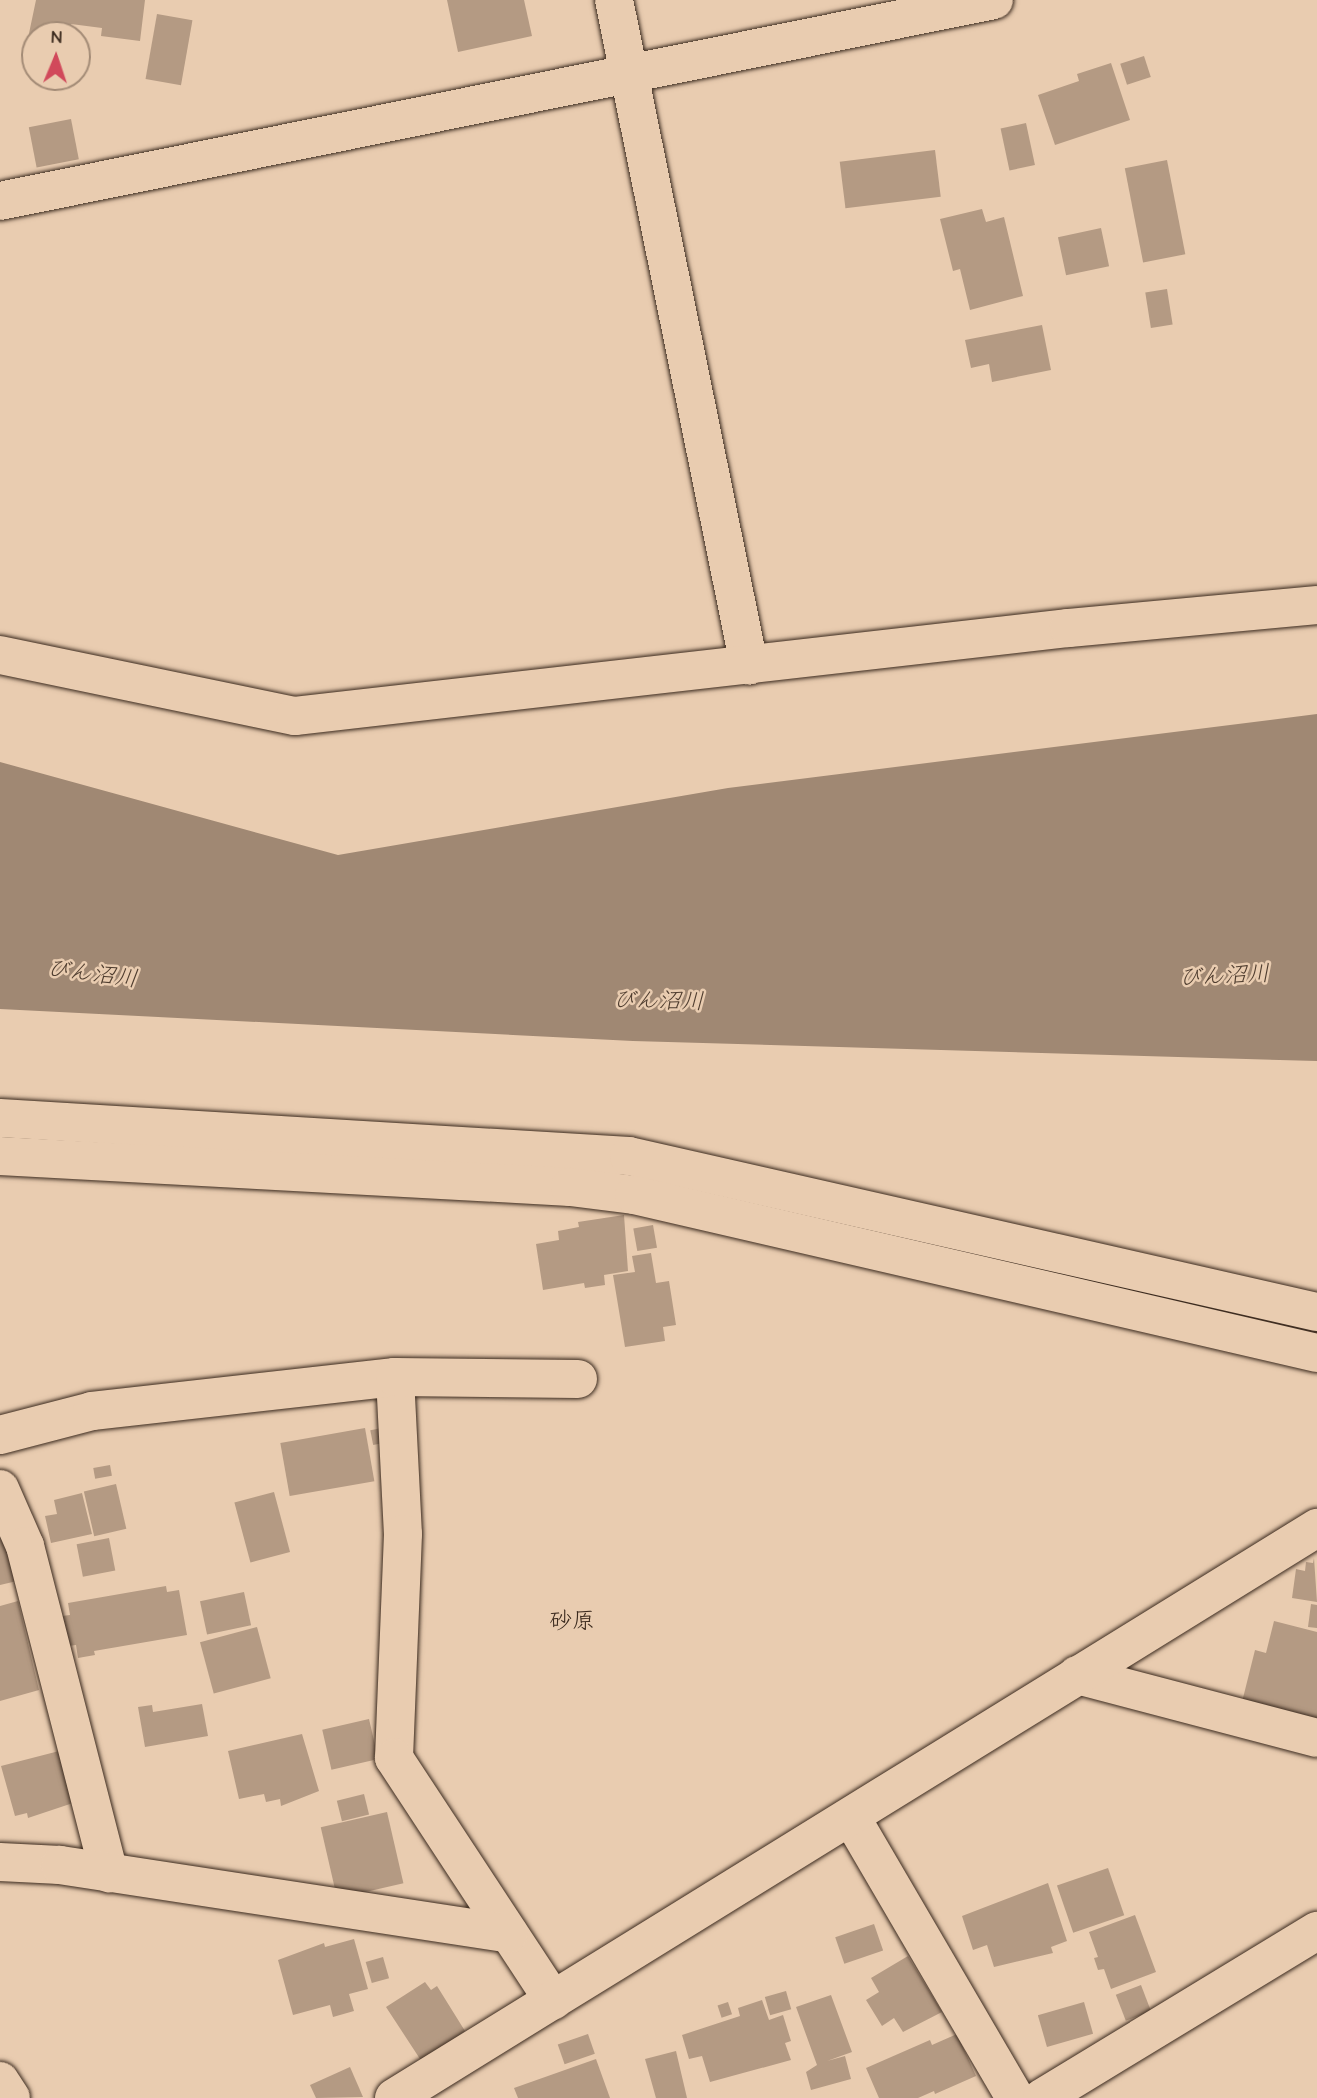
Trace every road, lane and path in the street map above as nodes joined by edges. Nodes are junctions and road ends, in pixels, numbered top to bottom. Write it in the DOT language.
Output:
graph roads {
  1 [pos="614,0"];
  2 [pos="994,0"];
  3 [pos="629,74"];
  4 [pos="0,201"];
  5 [pos="1317,605"];
  6 [pos="0,655"];
  7 [pos="749,665"];
  8 [pos="0,1118"];
  9 [pos="0,1156"];
  10 [pos="1317,1312"];
  11 [pos="1317,1353"];
  12 [pos="395,1377"];
  13 [pos="578,1379"];
  14 [pos="0,1435"];
  15 [pos="0,1489"];
  16 [pos="1317,1528"];
  17 [pos="1077,1675"];
  18 [pos="1317,1738"];
  19 [pos="851,1817"];
  20 [pos="0,1862"];
  21 [pos="109,1873"];
  22 [pos="1317,1931"];
  23 [pos="509,1934"];
  24 [pos="553,2000"];
  25 [pos="0,2081"];
  26 [pos="11,2098"];
  27 [pos="394,2098"];
  28 [pos="1015,2098"];
  29 [pos="1042,2098"];
  1 -- 3 [label="street"];
  2 -- 3 [label="street"];
  3 -- 4 [label="street"];
  3 -- 7 [label="street"];
  5 -- 7 [label="street"];
  6 -- 7 [label="street"];
  8 -- 10 [label="street"];
  9 -- 11 [label="street"];
  12 -- 13 [label="street"];
  12 -- 14 [label="street"];
  12 -- 23 [label="street"];
  15 -- 21 [label="street"];
  16 -- 17 [label="street"];
  17 -- 18 [label="street"];
  17 -- 19 [label="street"];
  19 -- 24 [label="street"];
  19 -- 28 [label="street"];
  20 -- 21 [label="street"];
  21 -- 23 [label="street"];
  22 -- 29 [label="street"];
  23 -- 24 [label="street"];
  24 -- 27 [label="street"];
  25 -- 26 [label="street"];
}
